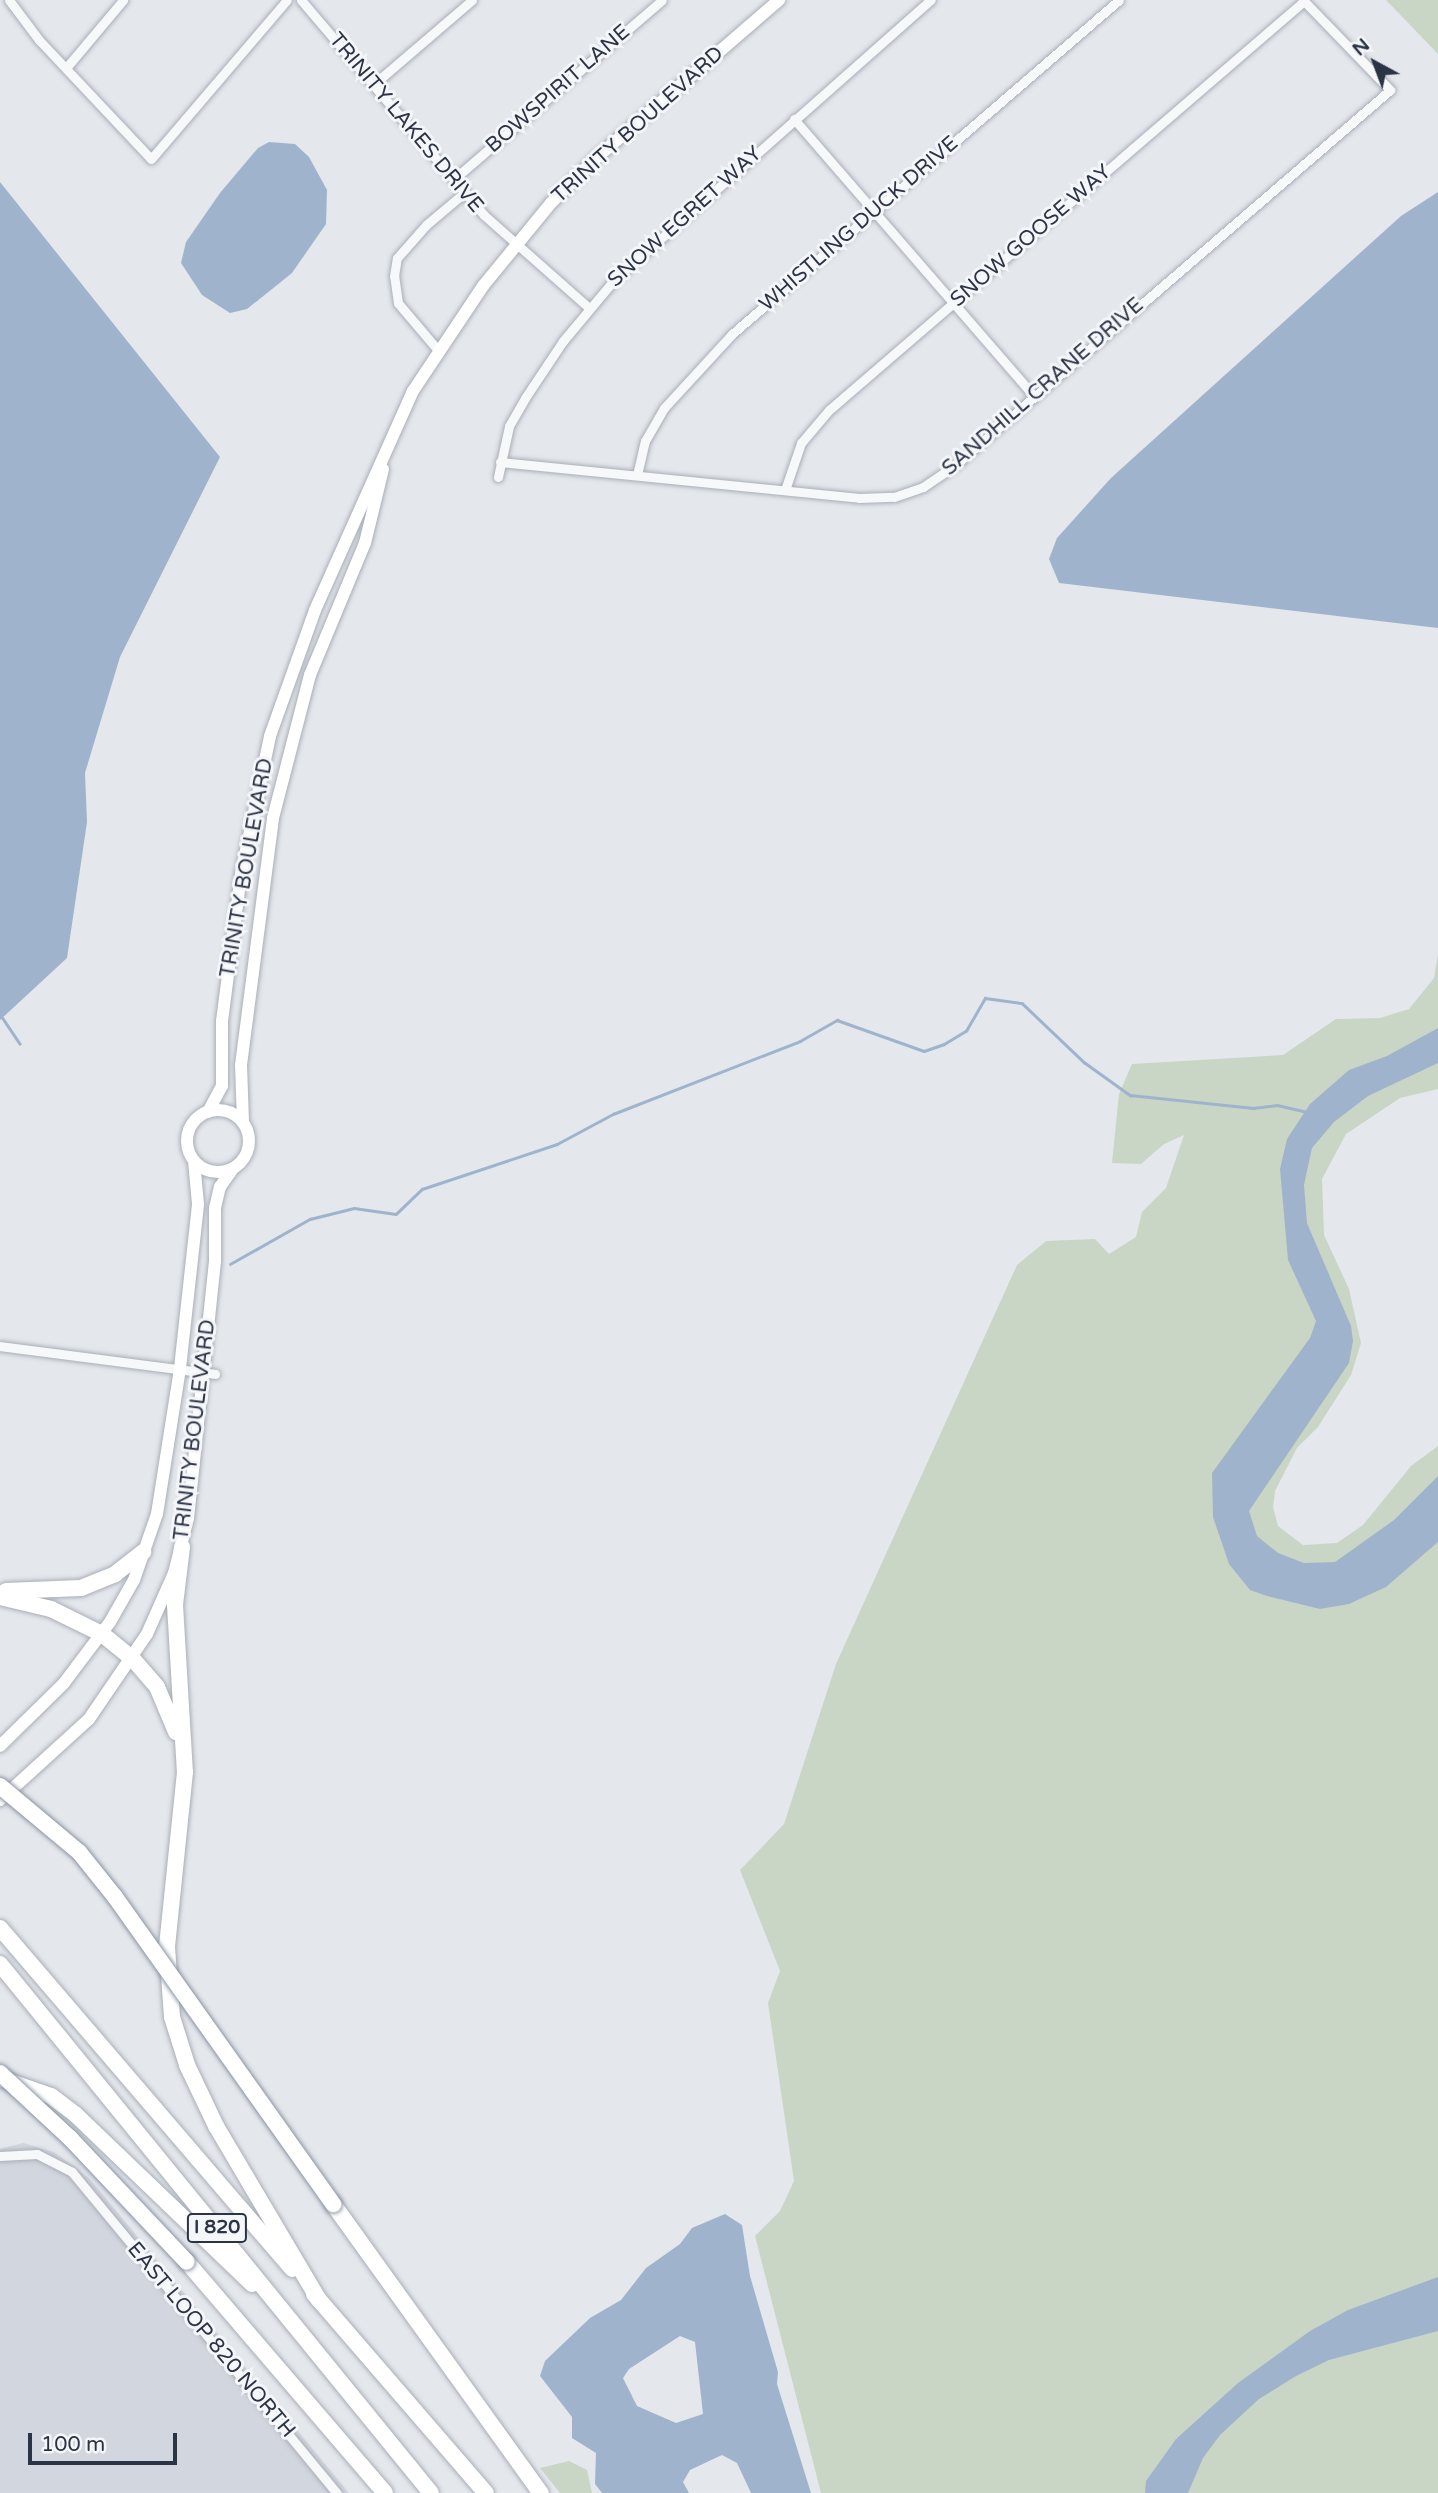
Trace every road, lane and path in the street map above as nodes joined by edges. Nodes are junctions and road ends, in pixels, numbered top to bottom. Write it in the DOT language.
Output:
graph roads {
  1 [pos="9,0"];
  2 [pos="123,0"];
  3 [pos="287,0"];
  4 [pos="300,0"];
  5 [pos="472,0"];
  6 [pos="663,0"];
  7 [pos="779,0"];
  8 [pos="931,0"];
  9 [pos="1119,0"];
  10 [pos="1303,1"];
  11 [pos="66,68"];
  12 [pos="374,84"];
  13 [pos="794,119"];
  14 [pos="454,179"];
  15 [pos="465,192"];
  16 [pos="873,211"];
  17 [pos="513,244"];
  18 [pos="953,304"];
  19 [pos="589,308"];
  20 [pos="437,349"];
  21 [pos="1034,396"];
  22 [pos="391,435"];
  23 [pos="500,462"];
  24 [pos="637,475"];
  25 [pos="498,477"];
  26 [pos="785,490"];
  27 [pos="208,1112"];
  28 [pos="243,1122"];
  29 [pos="194,1161"];
  30 [pos="232,1170"];
  31 [pos="0,1346"];
  32 [pos="180,1368"];
  33 [pos="209,1372"];
  34 [pos="182,1547"];
  35 [pos="143,1552"];
  36 [pos="0,1591"];
  37 [pos="0,1597"];
  38 [pos="102,1634"];
  39 [pos="132,1658"];
  40 [pos="0,1746"];
  41 [pos="185,1772"];
  42 [pos="0,1786"];
  43 [pos="0,1800"];
  44 [pos="0,1928"];
  45 [pos="0,1964"];
  46 [pos="0,2073"];
  47 [pos="0,2078"];
  48 [pos="0,2156"];
  49 [pos="319,2300"];
  50 [pos="293,2322"];
  51 [pos="337,2493"];
  52 [pos="385,2493"];
  53 [pos="432,2493"];
  54 [pos="486,2493"];
  55 [pos="541,2493"];
  1 -- 11 [label="street"];
  2 -- 11 [label="street"];
  3 -- 11 [label="street"];
  4 -- 12 [label="street, TRINITY LAKES DRIVE"];
  5 -- 12 [label="street"];
  6 -- 14 [label="street, BOWSPIRIT LANE"];
  7 -- 17 [label="main road, TRINITY BOULEVARD"];
  8 -- 13 [label="street, SNOW EGRET WAY"];
  9 -- 16 [label="street, WHISTLING DUCK DRIVE"];
  10 -- 18 [label="street, SNOW GOOSE WAY"];
  10 -- 21 [label="street, SANDHILL CRANE DRIVE"];
  12 -- 14 [label="street, TRINITY LAKES DRIVE"];
  13 -- 16 [label="street"];
  13 -- 19 [label="street, SNOW EGRET WAY"];
  14 -- 15 [label="street, TRINITY LAKES DRIVE"];
  15 -- 17 [label="street, TRINITY LAKES DRIVE"];
  15 -- 20 [label="street"];
  16 -- 18 [label="street"];
  16 -- 24 [label="street, WHISTLING DUCK DRIVE"];
  17 -- 19 [label="street, TRINITY LAKES DRIVE"];
  17 -- 20 [label="main road, TRINITY BOULEVARD"];
  18 -- 21 [label="street"];
  18 -- 26 [label="street, SNOW GOOSE WAY"];
  19 -- 23 [label="street, SNOW EGRET WAY"];
  20 -- 22 [label="main road, TRINITY BOULEVARD"];
  21 -- 26 [label="street, SANDHILL CRANE DRIVE"];
  22 -- 27 [label="main road, TRINITY BOULEVARD"];
  22 -- 28 [label="main road, TRINITY BOULEVARD"];
  23 -- 24 [label="street, SANDHILL CRANE DRIVE"];
  23 -- 25 [label="street, SNOW EGRET WAY"];
  24 -- 26 [label="street, SANDHILL CRANE DRIVE"];
  27 -- 28 [label="main road"];
  27 -- 29 [label="main road, TRINITY BOULEVARD"];
  28 -- 30 [label="main road, TRINITY BOULEVARD"];
  29 -- 30 [label="main road"];
  29 -- 32 [label="main road, TRINITY BOULEVARD"];
  30 -- 33 [label="main road, TRINITY BOULEVARD"];
  31 -- 32 [label="street"];
  32 -- 33 [label="street"];
  32 -- 35 [label="main road, TRINITY BOULEVARD"];
  33 -- 34 [label="main road, TRINITY BOULEVARD"];
  34 -- 39 [label="main road, TRINITY BOULEVARD"];
  34 -- 41 [label="highway"];
  35 -- 36 [label="highway"];
  35 -- 38 [label="main road, TRINITY BOULEVARD"];
  37 -- 38 [label="highway"];
  38 -- 39 [label="highway"];
  38 -- 40 [label="main road, TRINITY BOULEVARD"];
  39 -- 41 [label="highway"];
  39 -- 43 [label="main road, TRINITY BOULEVARD"];
  41 -- 49 [label="highway"];
  42 -- 55 [label="highway, bridge"];
  44 -- 49 [label="highway, I 820"];
  45 -- 50 [label="highway, I 820"];
  46 -- 52 [label="highway, bridge"];
  47 -- 50 [label="highway"];
  48 -- 51 [label="street, EAST LOOP 820 NORTH"];
  49 -- 54 [label="highway, I 820"];
  50 -- 53 [label="highway, I 820"];
}
